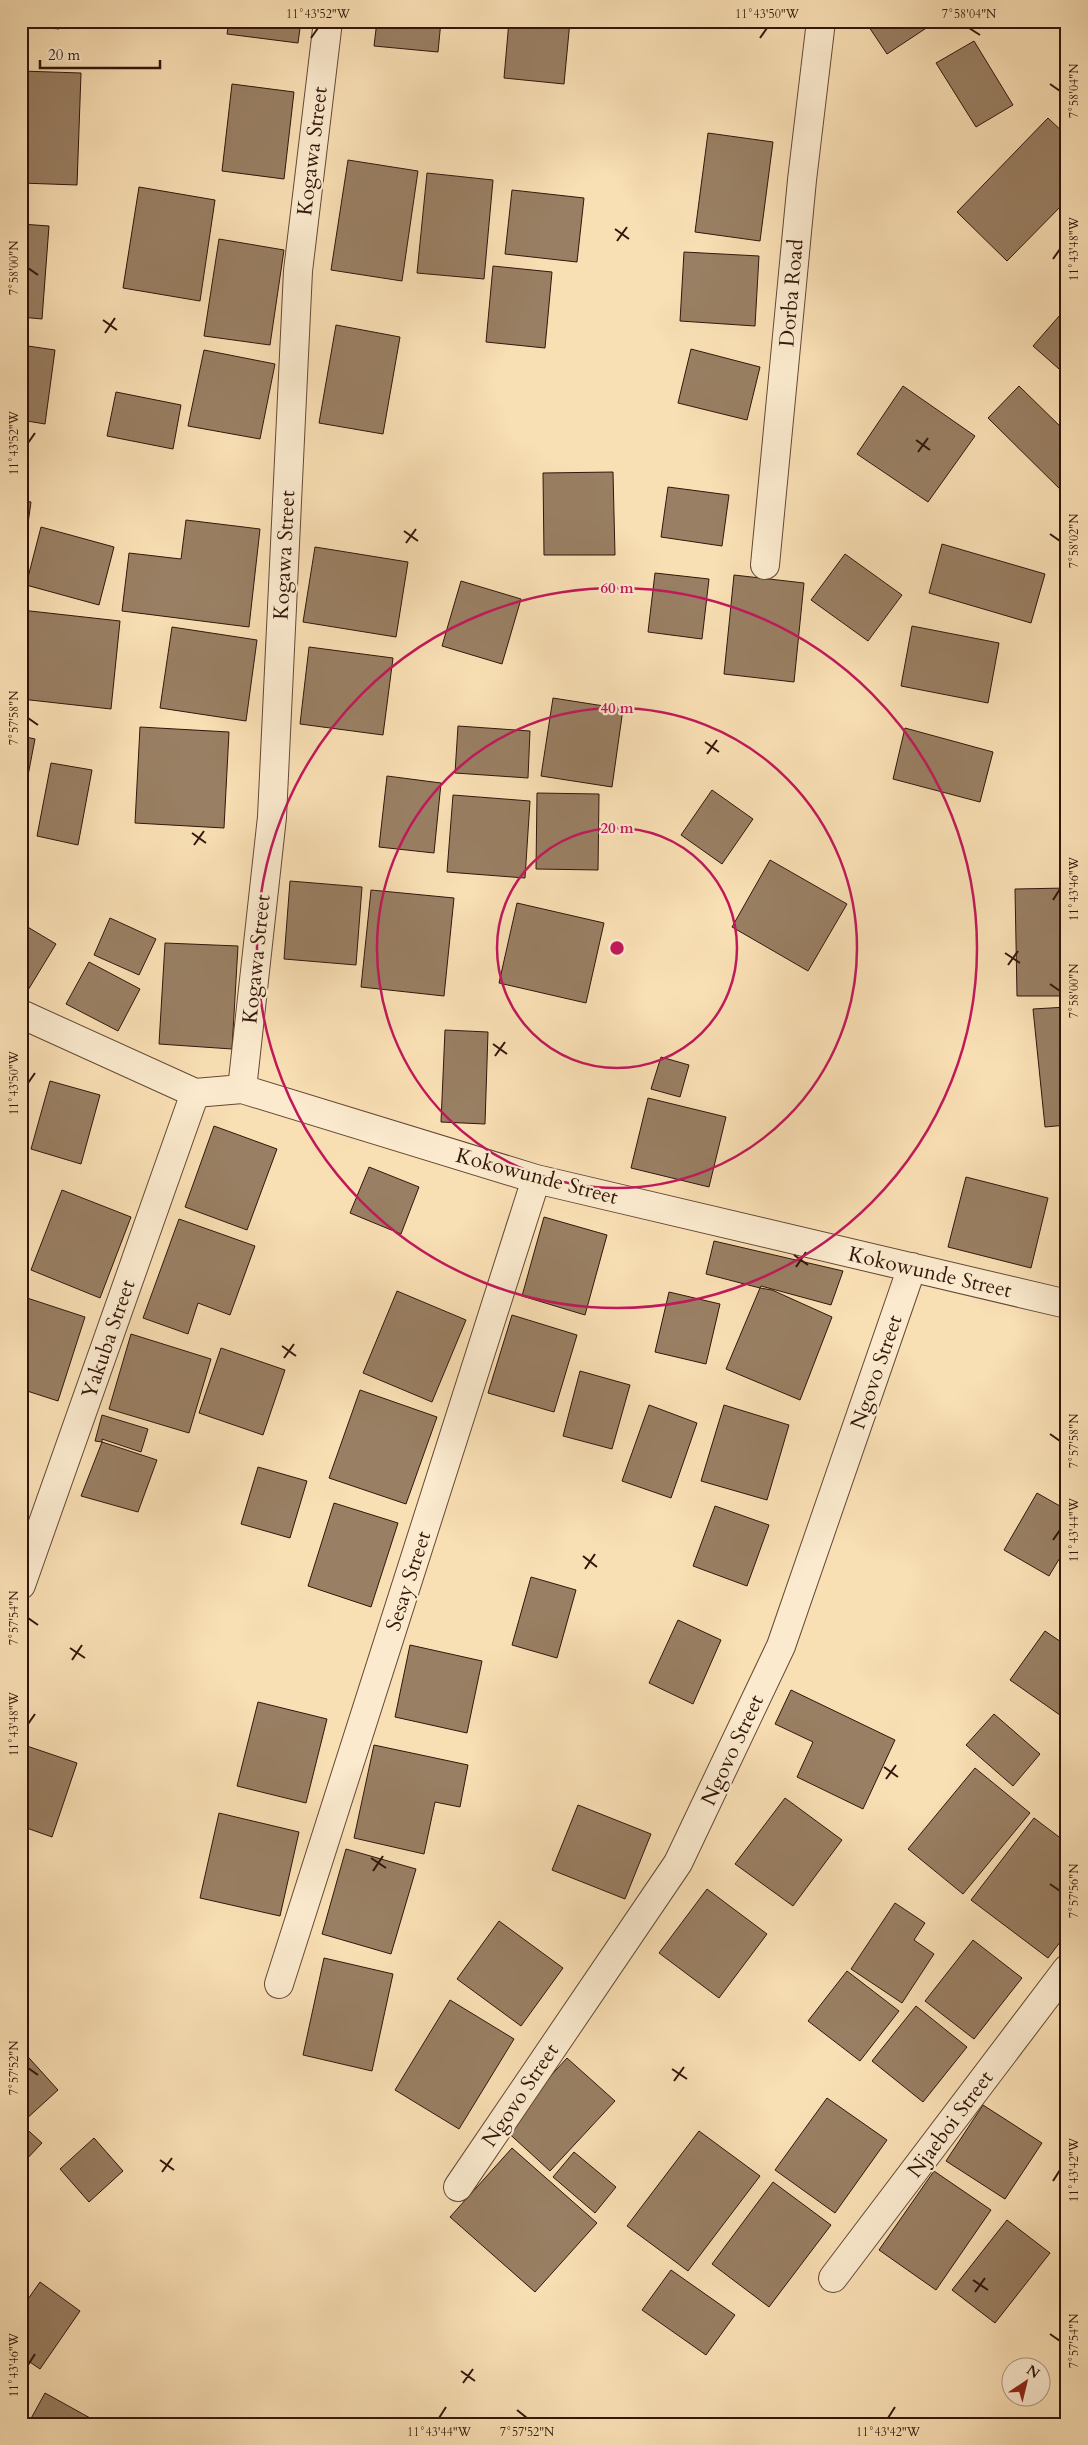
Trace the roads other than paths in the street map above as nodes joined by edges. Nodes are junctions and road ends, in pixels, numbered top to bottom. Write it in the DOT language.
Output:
graph roads {
  1 [pos="328,21"];
  2 [pos="821,21"];
  3 [pos="765,565"];
  4 [pos="21,1014"];
  5 [pos="242,1089"];
  6 [pos="195,1093"];
  7 [pos="536,1179"];
  8 [pos="912,1267"];
  9 [pos="1067,1304"];
  10 [pos="21,1585"];
  11 [pos="1067,1969"];
  12 [pos="279,1984"];
  13 [pos="458,2187"];
  14 [pos="833,2278"];
  1 -- 5 [label="street, Kogawa Street"];
  2 -- 3 [label="street, Dorba Road"];
  4 -- 6 [label="street, Kokowunde Street"];
  5 -- 6 [label="street, Kokowunde Street"];
  5 -- 7 [label="street, Kokowunde Street"];
  6 -- 10 [label="street, Yakuba Street"];
  7 -- 8 [label="street, Kokowunde Street"];
  7 -- 12 [label="street, Sesay Street"];
  8 -- 9 [label="street, Kokowunde Street"];
  8 -- 13 [label="street, Ngovo Street"];
  11 -- 14 [label="street, Njaeboi Street"];
}
